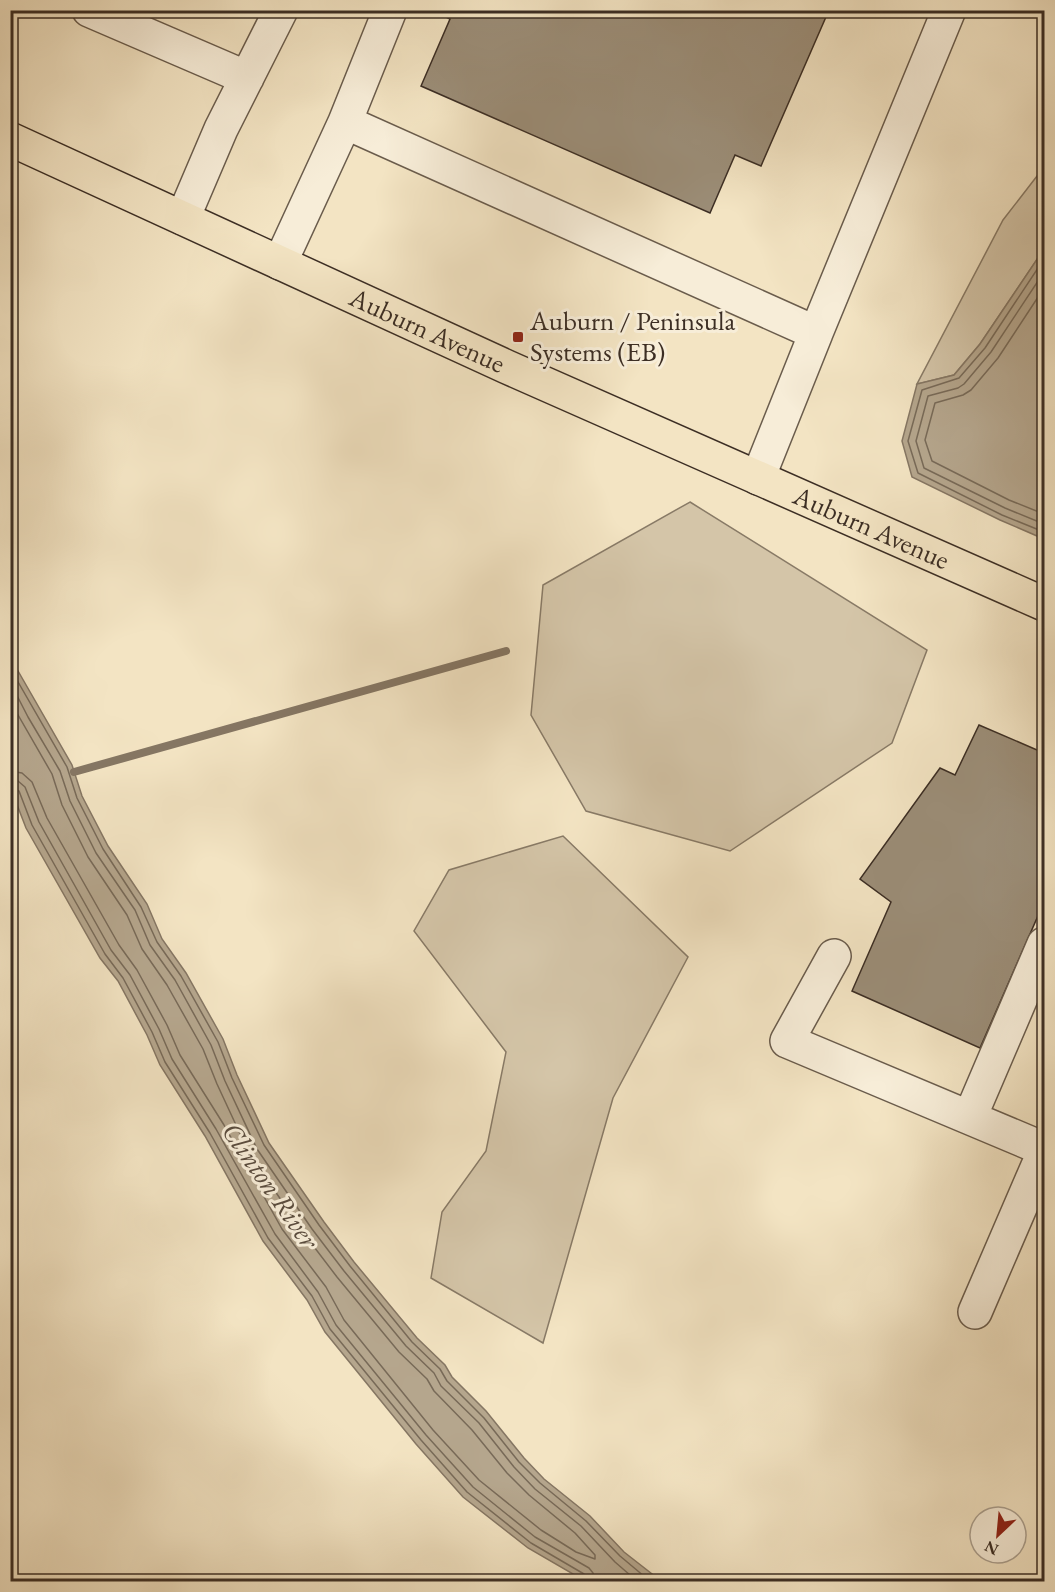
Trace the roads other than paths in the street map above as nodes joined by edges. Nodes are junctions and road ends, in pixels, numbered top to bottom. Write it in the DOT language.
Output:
graph roads {
  1 [pos="89,10"];
  2 [pos="281,10"];
  3 [pos="390,10"];
  4 [pos="949,10"];
  5 [pos="247,78"];
  6 [pos="345,122"];
  7 [pos="10,139"];
  8 [pos="183,218"];
  9 [pos="280,263"];
  10 [pos="816,333"];
  11 [pos="759,478"];
  12 [pos="1044,604"];
  13 [pos="1044,944"];
  14 [pos="834,956"];
  15 [pos="970,1118"];
  16 [pos="1044,1151"];
  17 [pos="975,1312"];
  1 -- 5 [label="street"];
  2 -- 5 [label="street"];
  3 -- 6 [label="street"];
  4 -- 10 [label="street"];
  5 -- 8 [label="street"];
  6 -- 9 [label="street"];
  6 -- 10 [label="street"];
  7 -- 8 [label="main road, Auburn Avenue"];
  8 -- 9 [label="main road, Auburn Avenue"];
  9 -- 11 [label="main road, Auburn Avenue"];
  10 -- 11 [label="street"];
  11 -- 12 [label="main road, Auburn Avenue"];
  13 -- 15 [label="street"];
  14 -- 15 [label="street"];
  15 -- 16 [label="street"];
  16 -- 17 [label="street"];
}
